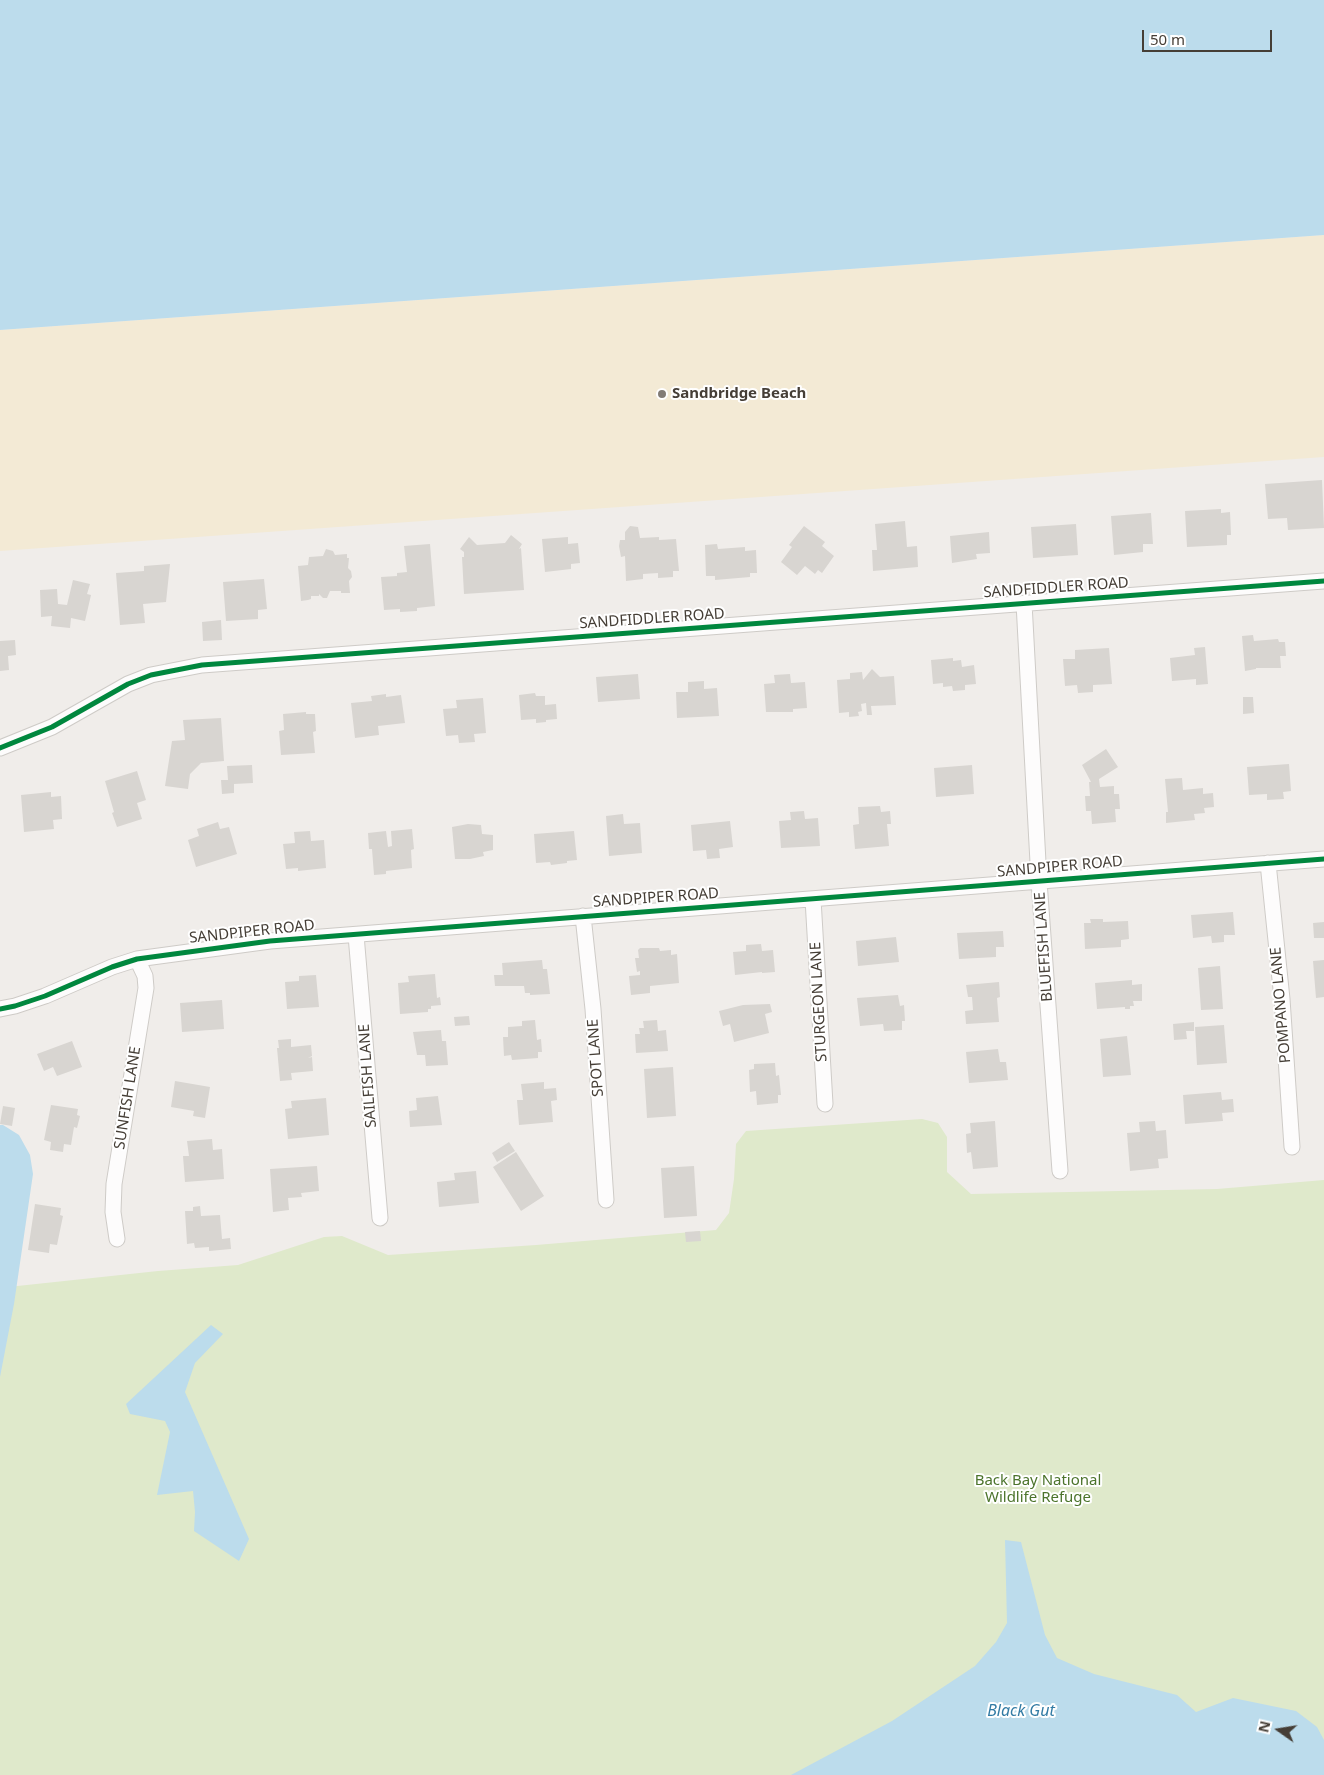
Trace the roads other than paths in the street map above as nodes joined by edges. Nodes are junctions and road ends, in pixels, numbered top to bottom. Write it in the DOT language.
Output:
graph roads {
  1 [pos="1324,581"];
  2 [pos="1024,603"];
  3 [pos="0,748"];
  4 [pos="1324,859"];
  5 [pos="1268,863"];
  6 [pos="1039,881"];
  7 [pos="813,899"];
  8 [pos="583,916"];
  9 [pos="356,935"];
  10 [pos="136,959"];
  11 [pos="0,1009"];
  12 [pos="824,1104"];
  13 [pos="1292,1147"];
  14 [pos="1060,1171"];
  15 [pos="606,1200"];
  16 [pos="380,1218"];
  17 [pos="117,1239"];
  1 -- 2 [label="street, SANDFIDDLER ROAD"];
  2 -- 3 [label="street, SANDFIDDLER ROAD"];
  2 -- 6 [label="street, BLUEFISH LANE"];
  4 -- 5 [label="street, SANDPIPER ROAD"];
  5 -- 6 [label="street, SANDPIPER ROAD"];
  5 -- 13 [label="street, POMPANO LANE"];
  6 -- 7 [label="street, SANDPIPER ROAD"];
  6 -- 14 [label="street, BLUEFISH LANE"];
  7 -- 8 [label="street, SANDPIPER ROAD"];
  7 -- 12 [label="street, STURGEON LANE"];
  8 -- 9 [label="street, SANDPIPER ROAD"];
  8 -- 15 [label="street, SPOT LANE"];
  9 -- 10 [label="street, SANDPIPER ROAD"];
  9 -- 16 [label="street, SAILFISH LANE"];
  10 -- 11 [label="street, SANDPIPER ROAD"];
  10 -- 17 [label="street, SUNFISH LANE"];
}
